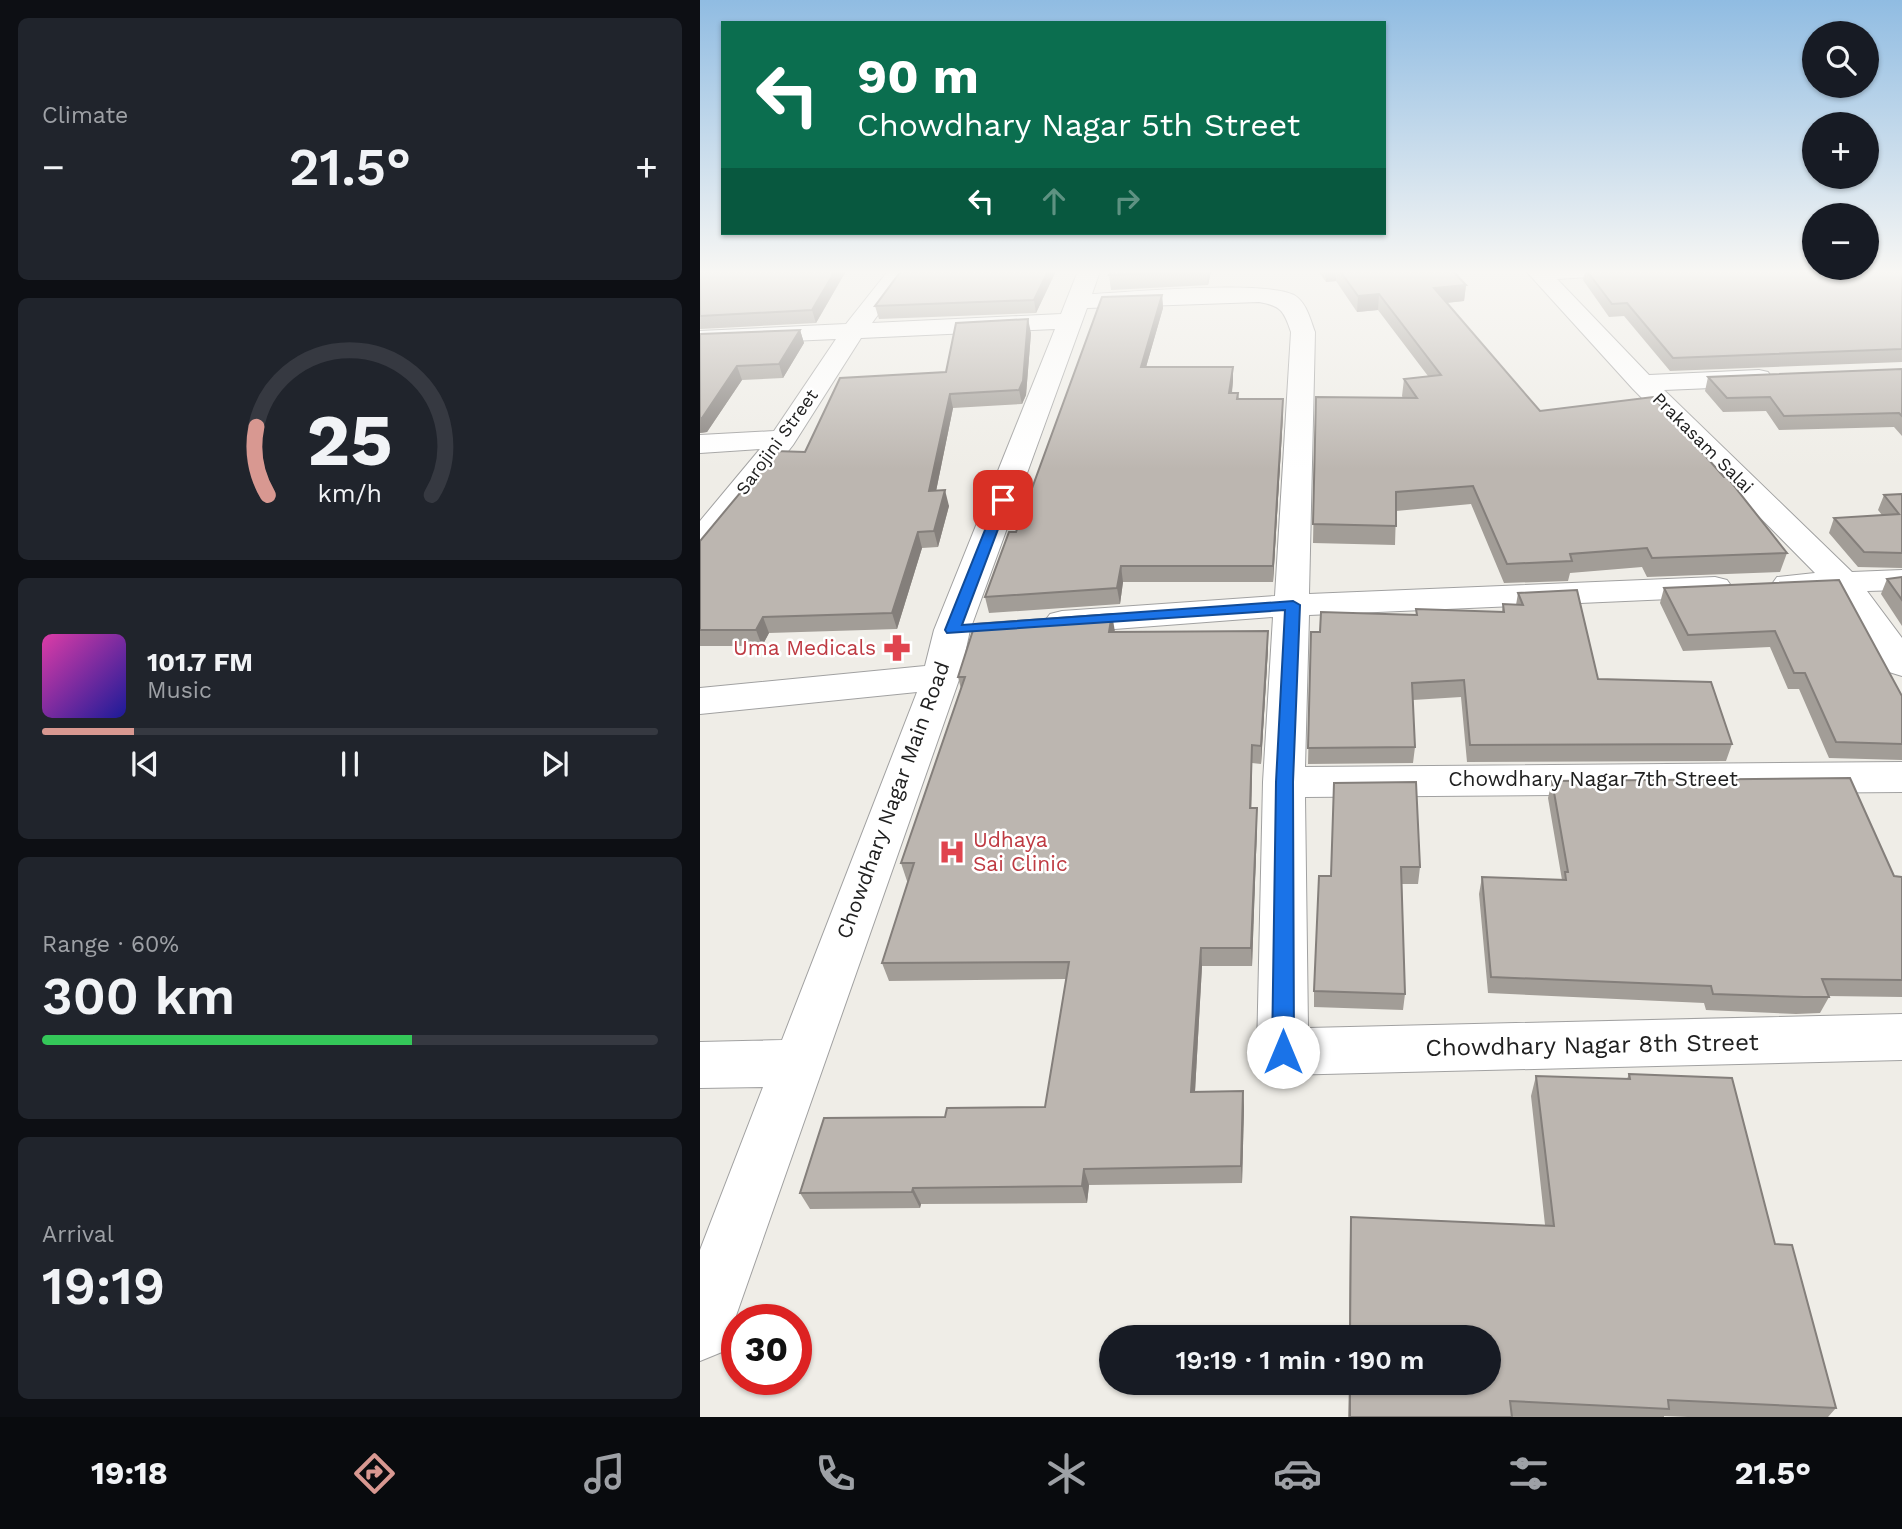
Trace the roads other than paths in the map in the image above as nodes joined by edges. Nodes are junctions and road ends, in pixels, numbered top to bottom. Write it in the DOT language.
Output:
graph roads {
  1 [pos="849,337"];
  2 [pos="1065,337"];
  3 [pos="1303,337"];
  4 [pos="1600,337"];
  5 [pos="1779,377"];
  6 [pos="1643,383"];
  7 [pos="783,439"];
  8 [pos="700,444"];
  9 [pos="700,542"];
  10 [pos="1902,580"];
  11 [pos="1843,582"];
  12 [pos="1293,605"];
  13 [pos="1034,624"];
  14 [pos="993,627"];
  15 [pos="952,630"];
  16 [pos="1902,664"];
  17 [pos="941,677"];
  18 [pos="700,701"];
  19 [pos="1902,777"];
  20 [pos="1284,782"];
  21 [pos="1902,1037"];
  22 [pos="797,1063"];
  23 [pos="700,1065"];
  24 [pos="700,1330"];
  1 -- 7 [label="street, Sarojini Street"];
  2 -- 15 [label="street, Chowdhary Nagar Main Road"];
  3 -- 12 [label="street"];
  4 -- 6 [label="street, Prakasam Salai"];
  5 -- 6 [label="street"];
  6 -- 11 [label="street, Prakasam Salai"];
  7 -- 8 [label="street"];
  7 -- 9 [label="street, Sarojini Street"];
  10 -- 11 [label="street"];
  11 -- 12 [label="street"];
  11 -- 16 [label="street, Prakasam Salai"];
  12 -- 13 [label="street"];
  12 -- 20 [label="street"];
  14 -- 15 [label="street"];
  15 -- 17 [label="street, Chowdhary Nagar Main Road"];
  17 -- 18 [label="street"];
  17 -- 22 [label="street, Chowdhary Nagar Main Road"];
  19 -- 20 [label="street, Chowdhary Nagar 7th Street"];
  20 -- 21 [label="street, Chowdhary Nagar 8th Street"];
  22 -- 23 [label="street"];
  22 -- 24 [label="street, Chowdhary Nagar Main Road"];
}
